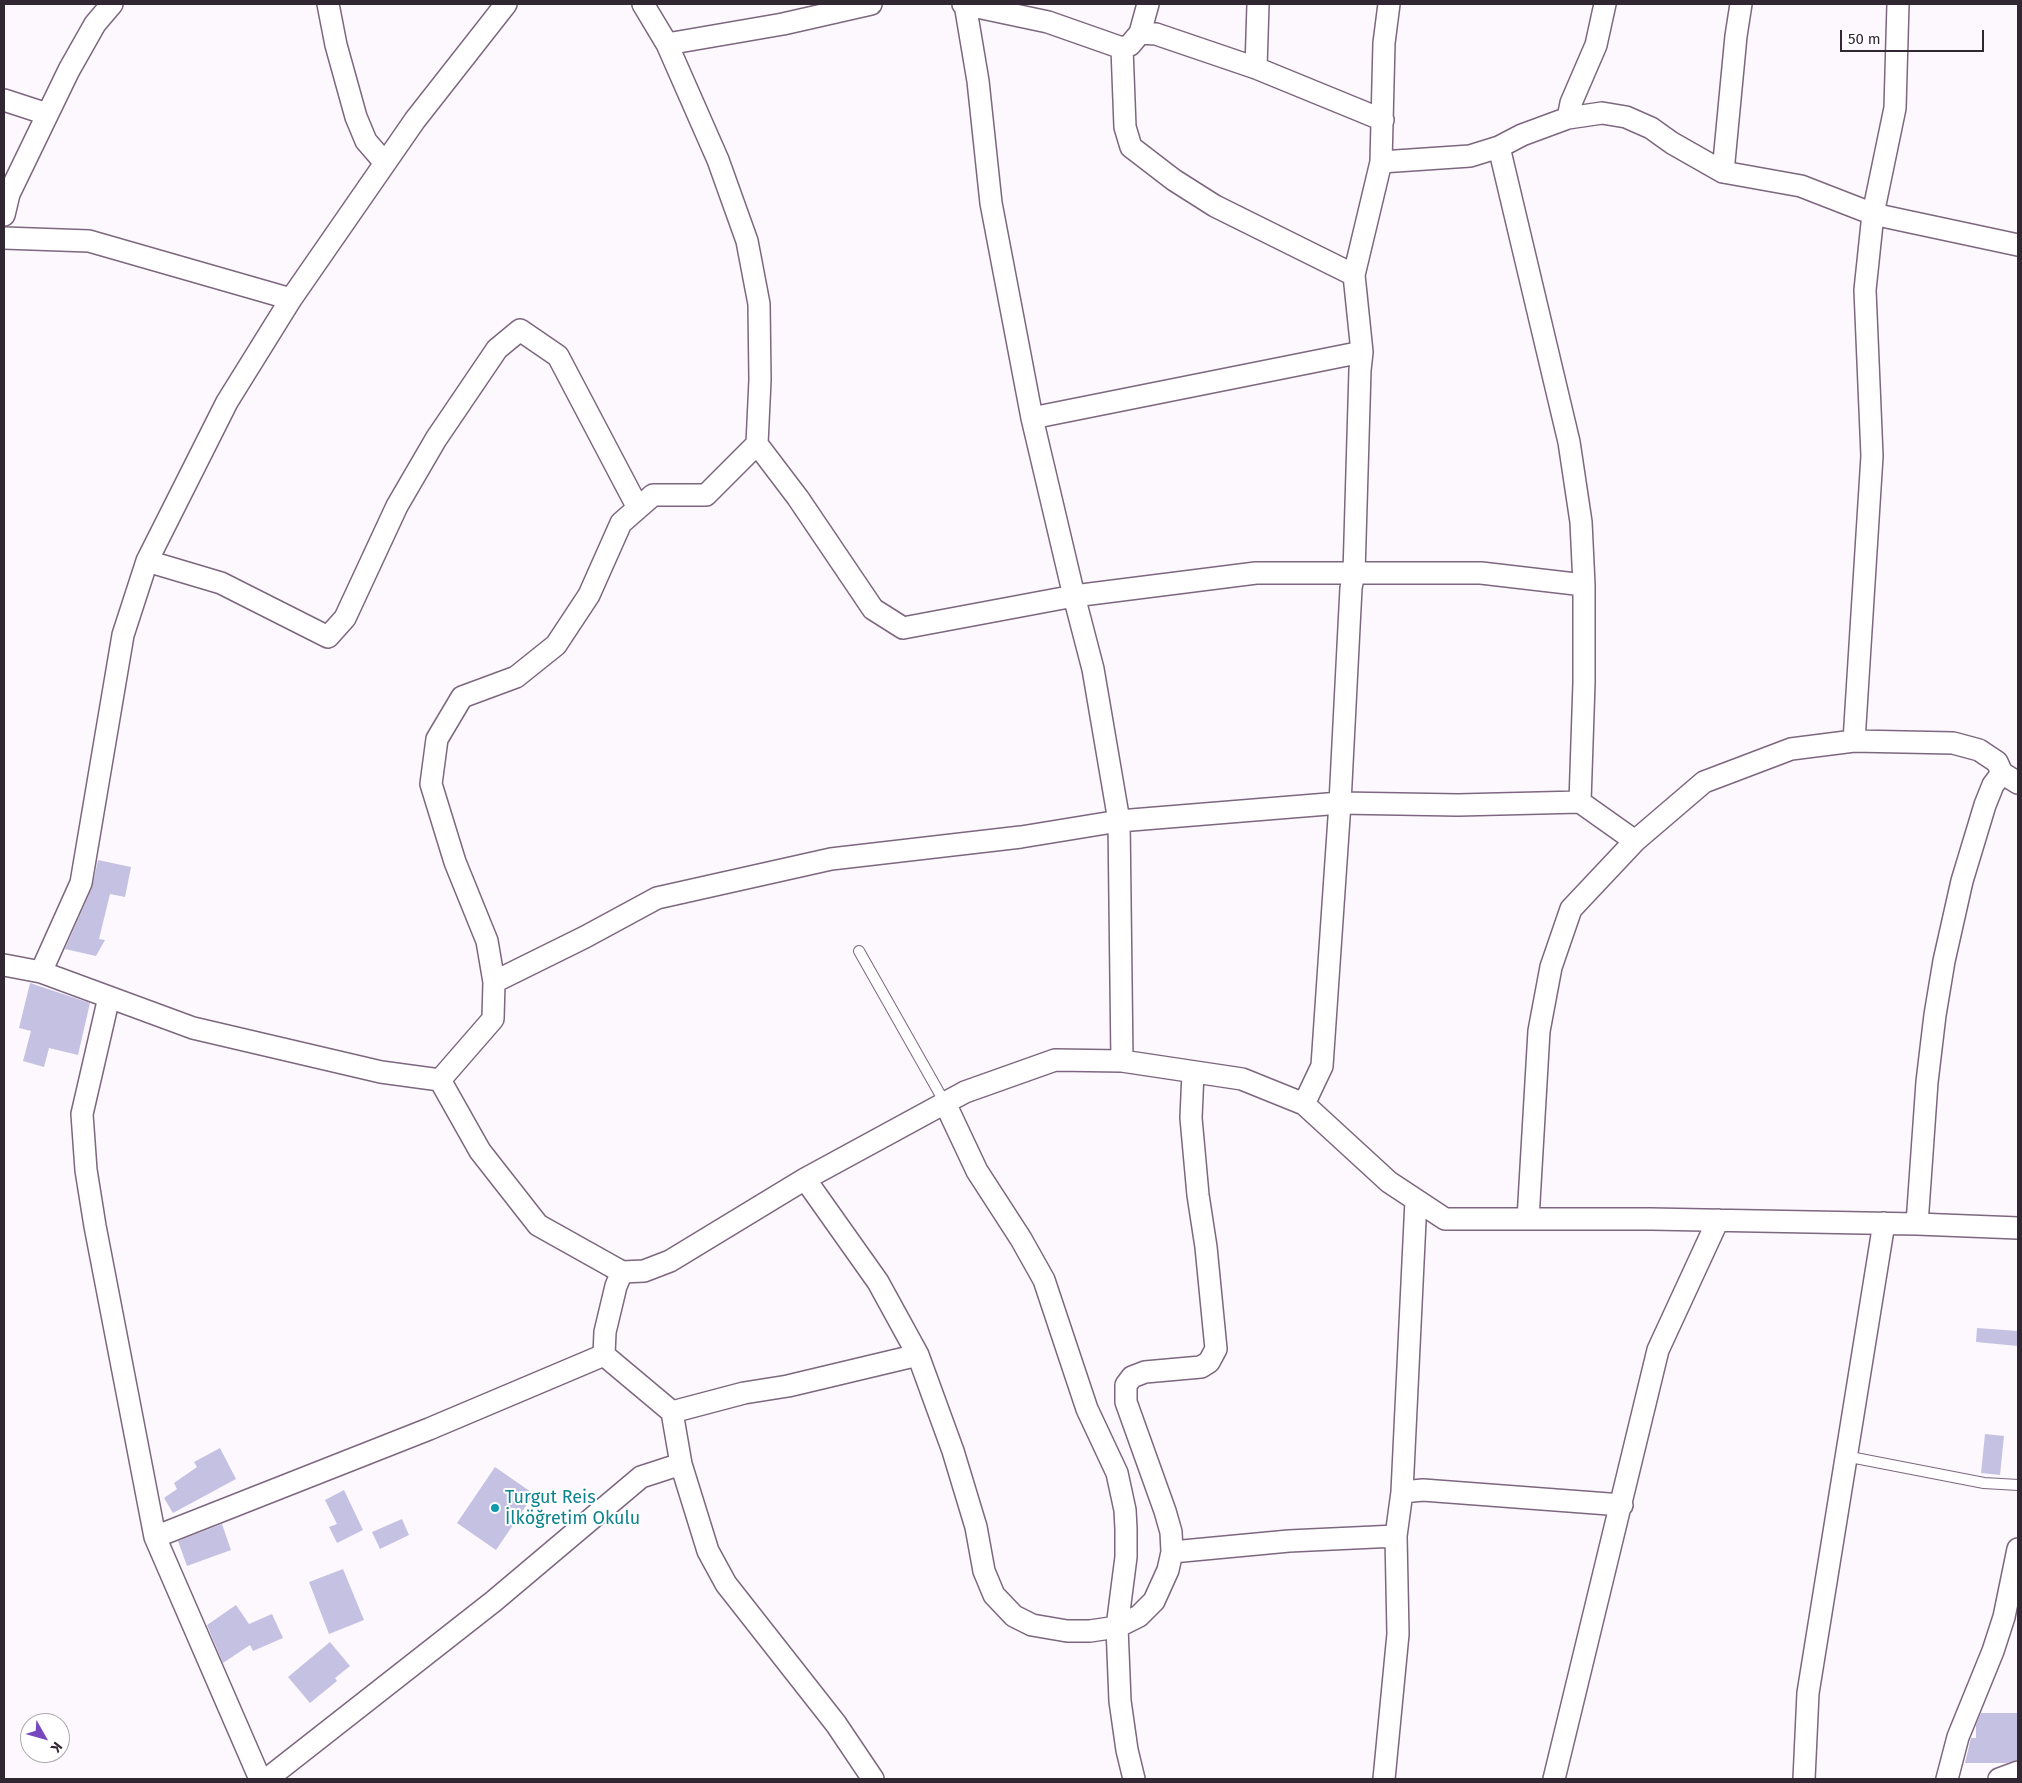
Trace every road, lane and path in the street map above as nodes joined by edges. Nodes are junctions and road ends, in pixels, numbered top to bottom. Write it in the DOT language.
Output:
graph roads {
  1 [pos="112,4"];
  2 [pos="328,4"];
  3 [pos="506,4"];
  4 [pos="643,4"];
  5 [pos="871,4"];
  6 [pos="964,4"];
  7 [pos="1148,4"];
  8 [pos="1258,4"];
  9 [pos="1389,4"];
  10 [pos="1605,4"];
  11 [pos="1741,4"];
  12 [pos="1898,4"];
  13 [pos="841,7"];
  14 [pos="1140,33"];
  15 [pos="668,44"];
  16 [pos="1122,48"];
  17 [pos="1256,68"];
  18 [pos="4,100"];
  19 [pos="47,114"];
  20 [pos="1568,118"];
  21 [pos="1383,120"];
  22 [pos="1500,147"];
  23 [pos="1381,162"];
  24 [pos="385,163"];
  25 [pos="1723,172"];
  26 [pos="1873,214"];
  27 [pos="4,215"];
  28 [pos="4,238"];
  29 [pos="2018,245"];
  30 [pos="1354,275"];
  31 [pos="291,300"];
  32 [pos="1362,352"];
  33 [pos="1032,418"];
  34 [pos="757,444"];
  35 [pos="638,508"];
  36 [pos="147,561"];
  37 [pos="1354,573"];
  38 [pos="1584,585"];
  39 [pos="1074,596"];
  40 [pos="1854,741"];
  41 [pos="2010,778"];
  42 [pos="1580,802"];
  43 [pos="1340,803"];
  44 [pos="1118,821"];
  45 [pos="1635,841"];
  46 [pos="859,950"];
  47 [pos="4,965"];
  48 [pos="41,972"];
  49 [pos="494,982"];
  50 [pos="109,997"];
  51 [pos="1122,1061"];
  52 [pos="1193,1072"];
  53 [pos="440,1080"];
  54 [pos="945,1103"];
  55 [pos="1304,1104"];
  56 [pos="805,1179"];
  57 [pos="1416,1200"];
  58 [pos="1528,1219"];
  59 [pos="1718,1220"];
  60 [pos="1884,1223"];
  61 [pos="1916,1224"];
  62 [pos="2018,1228"];
  63 [pos="622,1272"];
  64 [pos="604,1355"];
  65 [pos="918,1355"];
  66 [pos="672,1412"];
  67 [pos="1846,1456"];
  68 [pos="680,1464"];
  69 [pos="2018,1485"];
  70 [pos="1402,1492"];
  71 [pos="1622,1505"];
  72 [pos="1396,1536"];
  73 [pos="155,1537"];
  74 [pos="2018,1550"];
  75 [pos="1172,1552"];
  76 [pos="1117,1627"];
  77 [pos="2018,1772"];
  78 [pos="260,1779"];
  79 [pos="266,1779"];
  80 [pos="873,1779"];
  81 [pos="1134,1779"];
  82 [pos="1384,1779"];
  83 [pos="1554,1779"];
  84 [pos="1804,1779"];
  85 [pos="1947,1779"];
  86 [pos="1999,1779"];
  1 -- 19 [label="street"];
  2 -- 24 [label="street"];
  3 -- 24 [label="street"];
  4 -- 15 [label="street"];
  5 -- 13 [label="street"];
  6 -- 16 [label="street"];
  6 -- 33 [label="street"];
  7 -- 14 [label="street"];
  8 -- 17 [label="street"];
  9 -- 21 [label="street"];
  10 -- 20 [label="street"];
  11 -- 25 [label="street"];
  12 -- 26 [label="street"];
  13 -- 15 [label="street"];
  14 -- 16 [label="street"];
  14 -- 17 [label="street"];
  15 -- 34 [label="street"];
  16 -- 30 [label="street"];
  17 -- 21 [label="street"];
  18 -- 19 [label="street"];
  19 -- 27 [label="street"];
  20 -- 22 [label="street"];
  20 -- 25 [label="street"];
  21 -- 23 [label="street"];
  22 -- 23 [label="street"];
  22 -- 38 [label="street"];
  23 -- 30 [label="street"];
  24 -- 31 [label="street"];
  25 -- 26 [label="street"];
  26 -- 29 [label="street"];
  26 -- 40 [label="street"];
  28 -- 31 [label="street"];
  30 -- 32 [label="street"];
  31 -- 36 [label="street"];
  32 -- 33 [label="street"];
  32 -- 37 [label="street"];
  33 -- 39 [label="street"];
  34 -- 35 [label="street"];
  34 -- 39 [label="street"];
  35 -- 36 [label="street"];
  35 -- 49 [label="street"];
  36 -- 48 [label="street"];
  37 -- 38 [label="street"];
  37 -- 39 [label="street"];
  37 -- 43 [label="street"];
  38 -- 42 [label="street"];
  39 -- 44 [label="street"];
  40 -- 41 [label="street"];
  40 -- 45 [label="street"];
  41 -- 61 [label="street"];
  42 -- 43 [label="street"];
  42 -- 45 [label="street"];
  43 -- 44 [label="street"];
  43 -- 55 [label="street"];
  44 -- 49 [label="street"];
  44 -- 51 [label="street"];
  45 -- 58 [label="street"];
  46 -- 54 [label="lane"];
  47 -- 48 [label="street"];
  48 -- 50 [label="street"];
  49 -- 53 [label="street"];
  50 -- 53 [label="street"];
  50 -- 73 [label="street"];
  51 -- 52 [label="street"];
  51 -- 54 [label="street"];
  52 -- 55 [label="street"];
  52 -- 75 [label="street"];
  53 -- 63 [label="street"];
  54 -- 56 [label="street"];
  54 -- 76 [label="street"];
  55 -- 57 [label="street"];
  56 -- 63 [label="street"];
  56 -- 65 [label="street"];
  57 -- 58 [label="street"];
  57 -- 70 [label="street"];
  58 -- 59 [label="street"];
  59 -- 60 [label="street"];
  59 -- 71 [label="street"];
  60 -- 61 [label="street"];
  60 -- 67 [label="street"];
  61 -- 62 [label="street"];
  63 -- 64 [label="street"];
  64 -- 66 [label="street"];
  64 -- 73 [label="street"];
  65 -- 66 [label="street"];
  65 -- 76 [label="street"];
  66 -- 68 [label="street"];
  67 -- 69 [label="lane"];
  67 -- 84 [label="street"];
  68 -- 79 [label="street"];
  68 -- 80 [label="street"];
  70 -- 71 [label="street"];
  70 -- 72 [label="street"];
  71 -- 83 [label="street"];
  72 -- 75 [label="street"];
  72 -- 82 [label="street"];
  73 -- 78 [label="street"];
  74 -- 85 [label="street"];
  75 -- 76 [label="street"];
  76 -- 81 [label="street"];
  77 -- 86 [label="street"];
}
